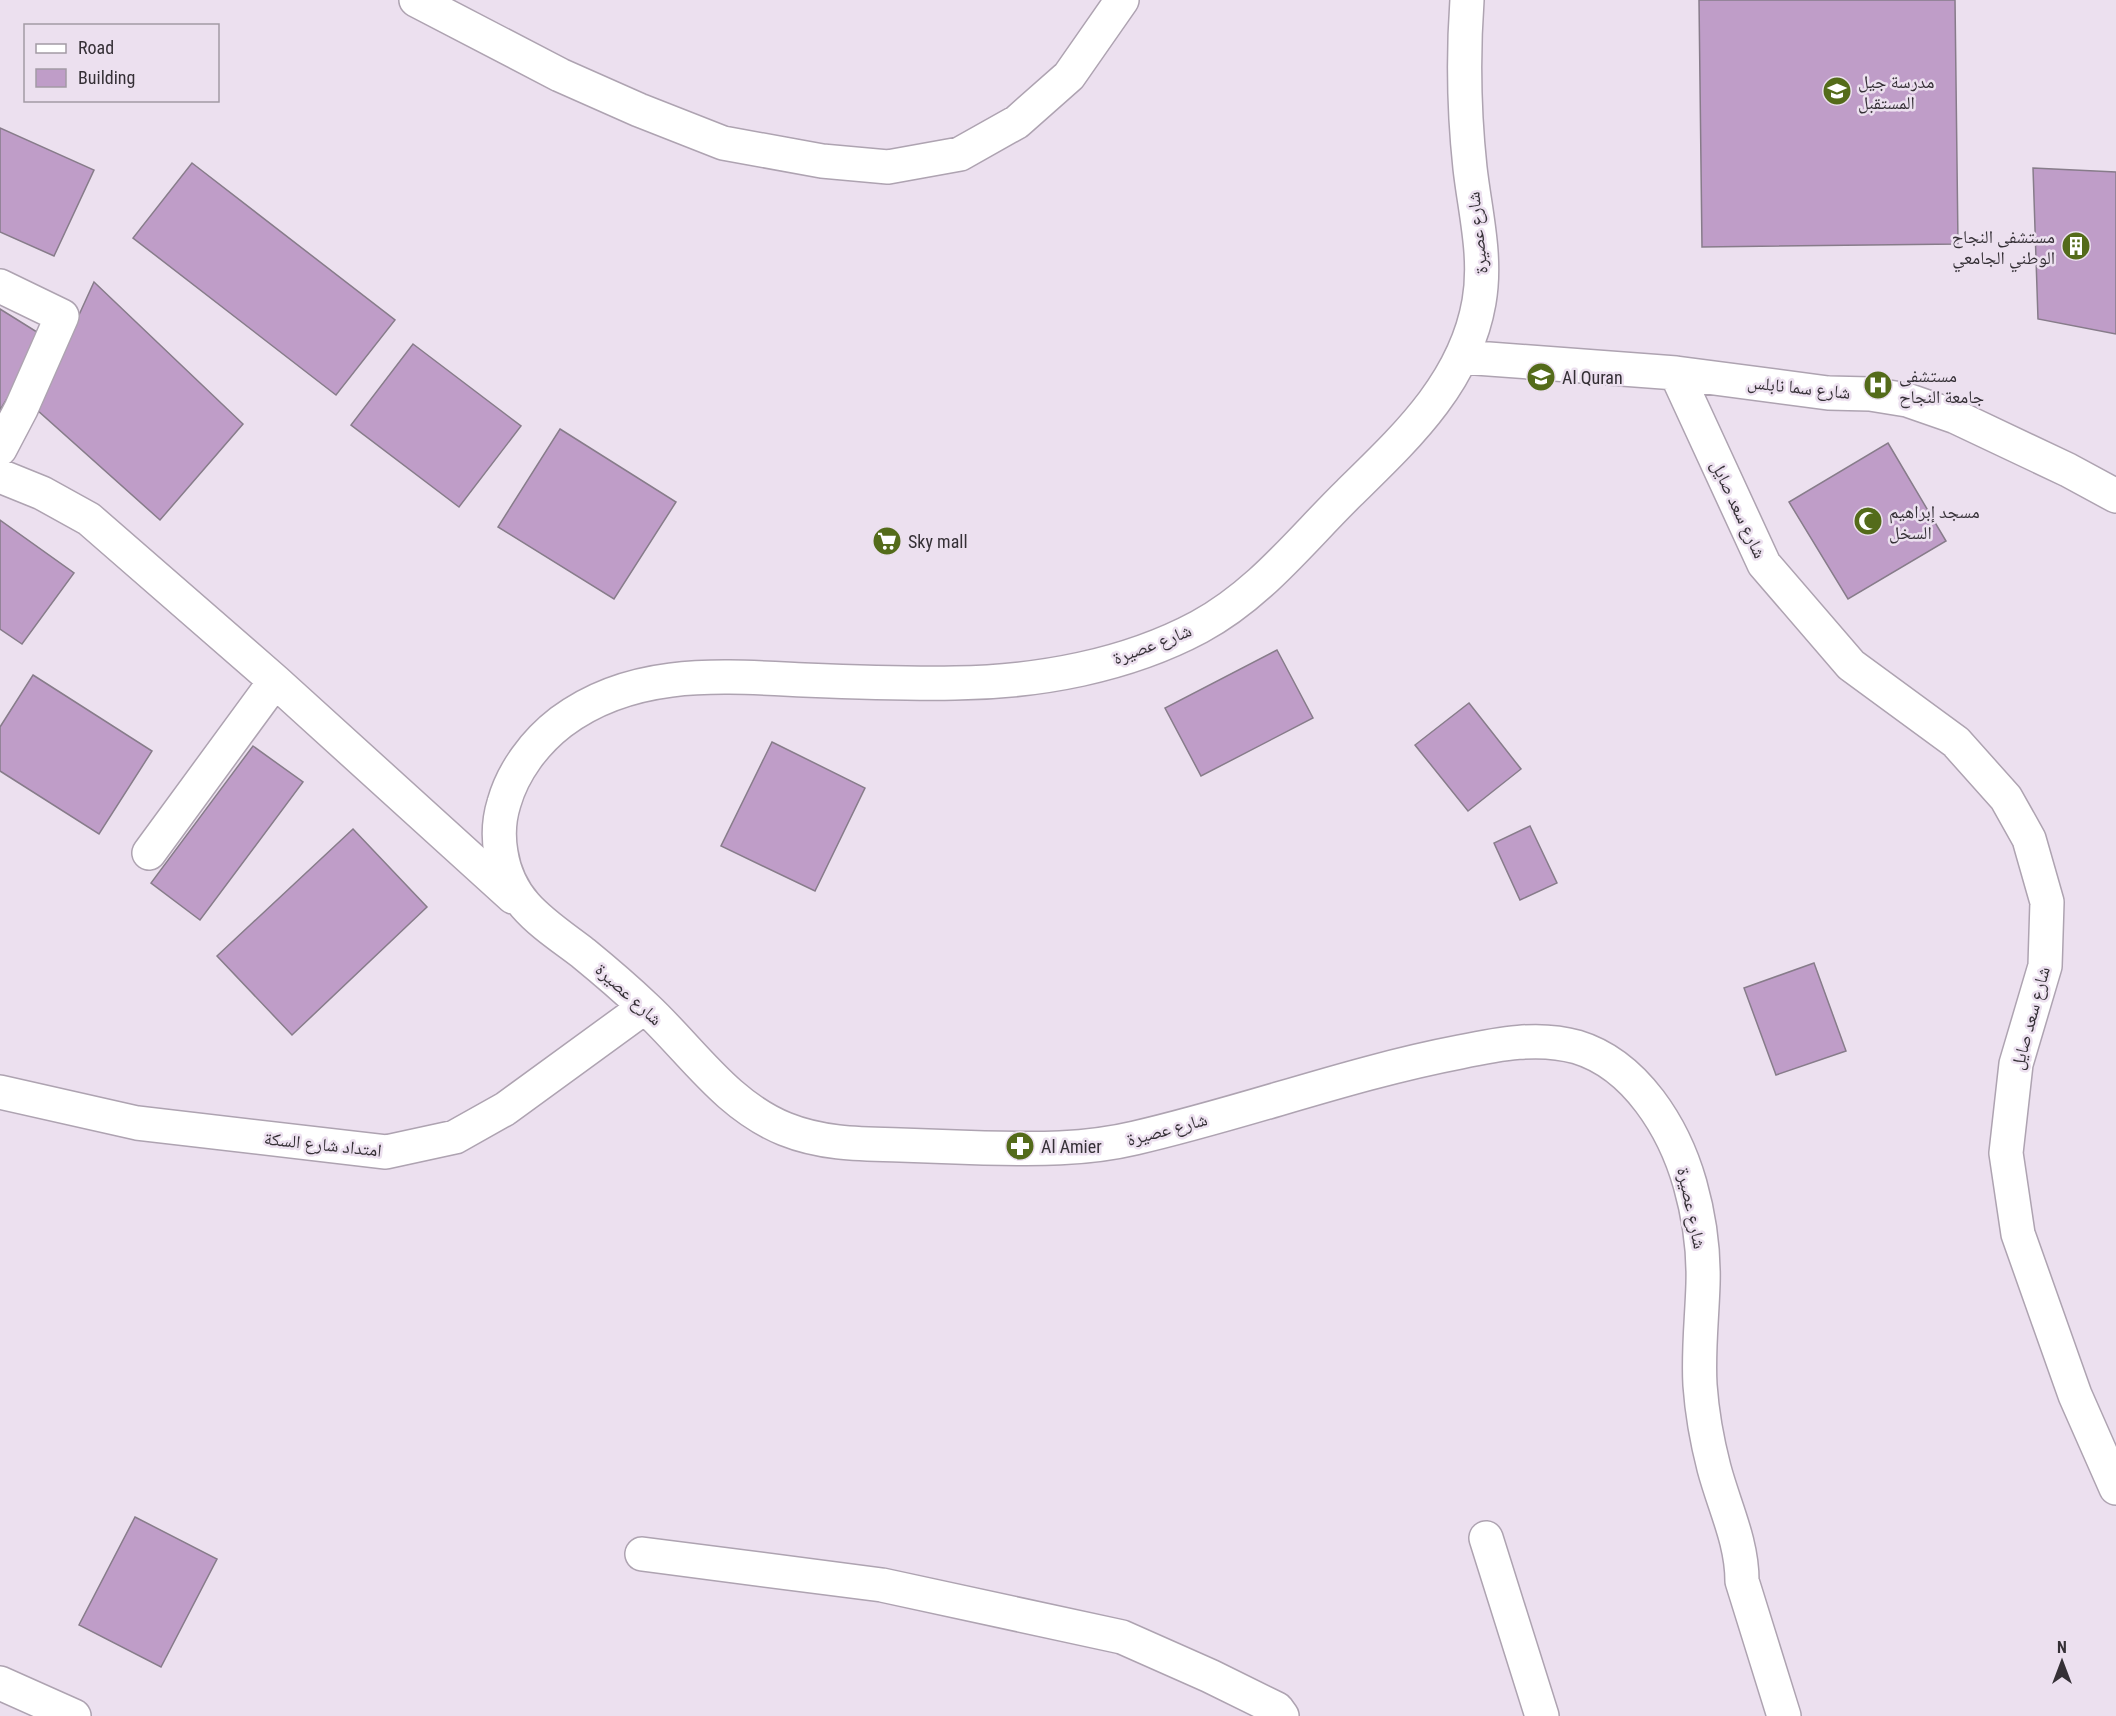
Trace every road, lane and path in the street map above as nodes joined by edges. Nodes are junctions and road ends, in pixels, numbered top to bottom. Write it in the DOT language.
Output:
graph roads {
  1 [pos="416,0"];
  2 [pos="1122,0"];
  3 [pos="1467,0"];
  4 [pos="0,286"];
  5 [pos="1462,357"];
  6 [pos="1676,373"];
  7 [pos="0,449"];
  8 [pos="0,476"];
  9 [pos="2116,496"];
  10 [pos="275,681"];
  11 [pos="149,853"];
  12 [pos="522,904"];
  13 [pos="645,1007"];
  14 [pos="0,1092"];
  15 [pos="2116,1488"];
  16 [pos="1486,1538"];
  17 [pos="642,1554"];
  18 [pos="0,1683"];
  19 [pos="74,1716"];
  20 [pos="1282,1716"];
  21 [pos="1542,1716"];
  22 [pos="1784,1716"];
  1 -- 2 [label="street"];
  3 -- 5 [label="street, شارع عصيرة"];
  4 -- 7 [label="street"];
  5 -- 6 [label="street, شارع سما نابلس"];
  5 -- 12 [label="street, شارع عصيرة"];
  6 -- 9 [label="street, شارع سما نابلس"];
  6 -- 15 [label="street, شارع سعد صايل"];
  8 -- 10 [label="street"];
  10 -- 11 [label="street"];
  10 -- 12 [label="street"];
  12 -- 13 [label="street, شارع عصيرة"];
  13 -- 14 [label="street, امتداد شارع السكة"];
  13 -- 22 [label="street, شارع عصيرة"];
  16 -- 21 [label="street"];
  17 -- 20 [label="street"];
  18 -- 19 [label="street"];
}
